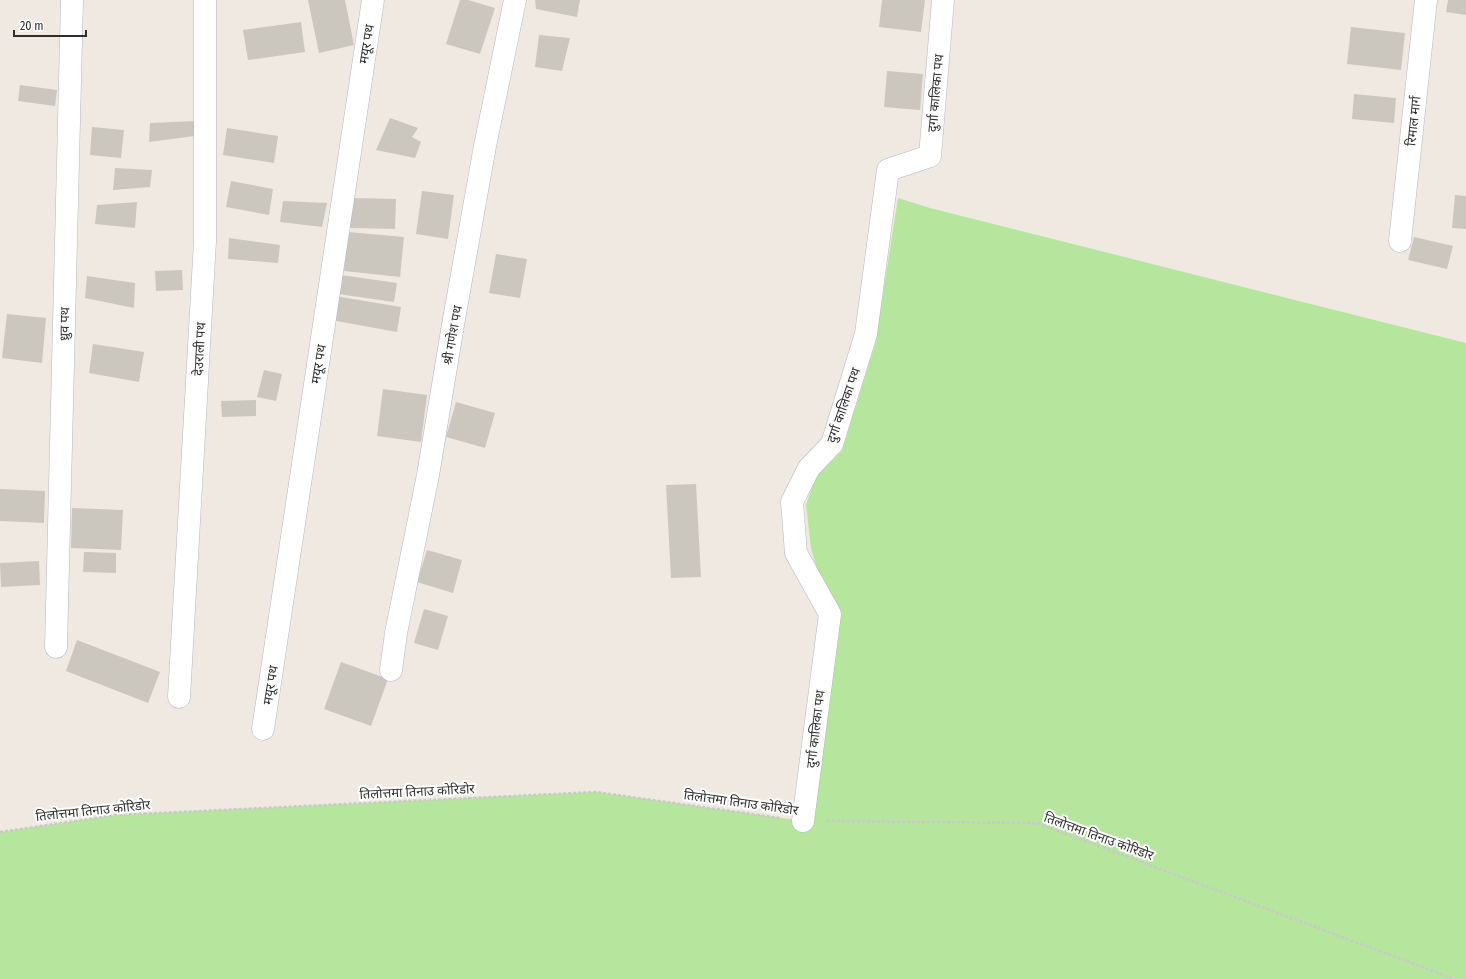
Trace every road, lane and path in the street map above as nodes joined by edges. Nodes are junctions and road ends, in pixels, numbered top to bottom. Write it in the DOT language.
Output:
graph roads {
  1 [pos="72,0"];
  2 [pos="205,0"];
  3 [pos="373,0"];
  4 [pos="515,0"];
  5 [pos="943,0"];
  6 [pos="1426,0"];
  7 [pos="1400,241"];
  8 [pos="56,647"];
  9 [pos="391,670"];
  10 [pos="179,697"];
  11 [pos="263,729"];
  12 [pos="803,821"];
  13 [pos="0,832"];
  14 [pos="1454,979"];
  1 -- 8 [label="street, ध्रुव पथ"];
  2 -- 10 [label="street, देउराली पथ"];
  3 -- 11 [label="street, मयूर पथ"];
  4 -- 9 [label="street, श्री गणेश पथ"];
  5 -- 12 [label="street, दुर्गा कालिका पथ"];
  6 -- 7 [label="street, रिमाल मार्ग"];
  12 -- 13 [label="path, तिलोत्तमा तिनाउ कोरिडोर"];
  12 -- 14 [label="path, तिलोत्तमा तिनाउ कोरिडोर"];
}
